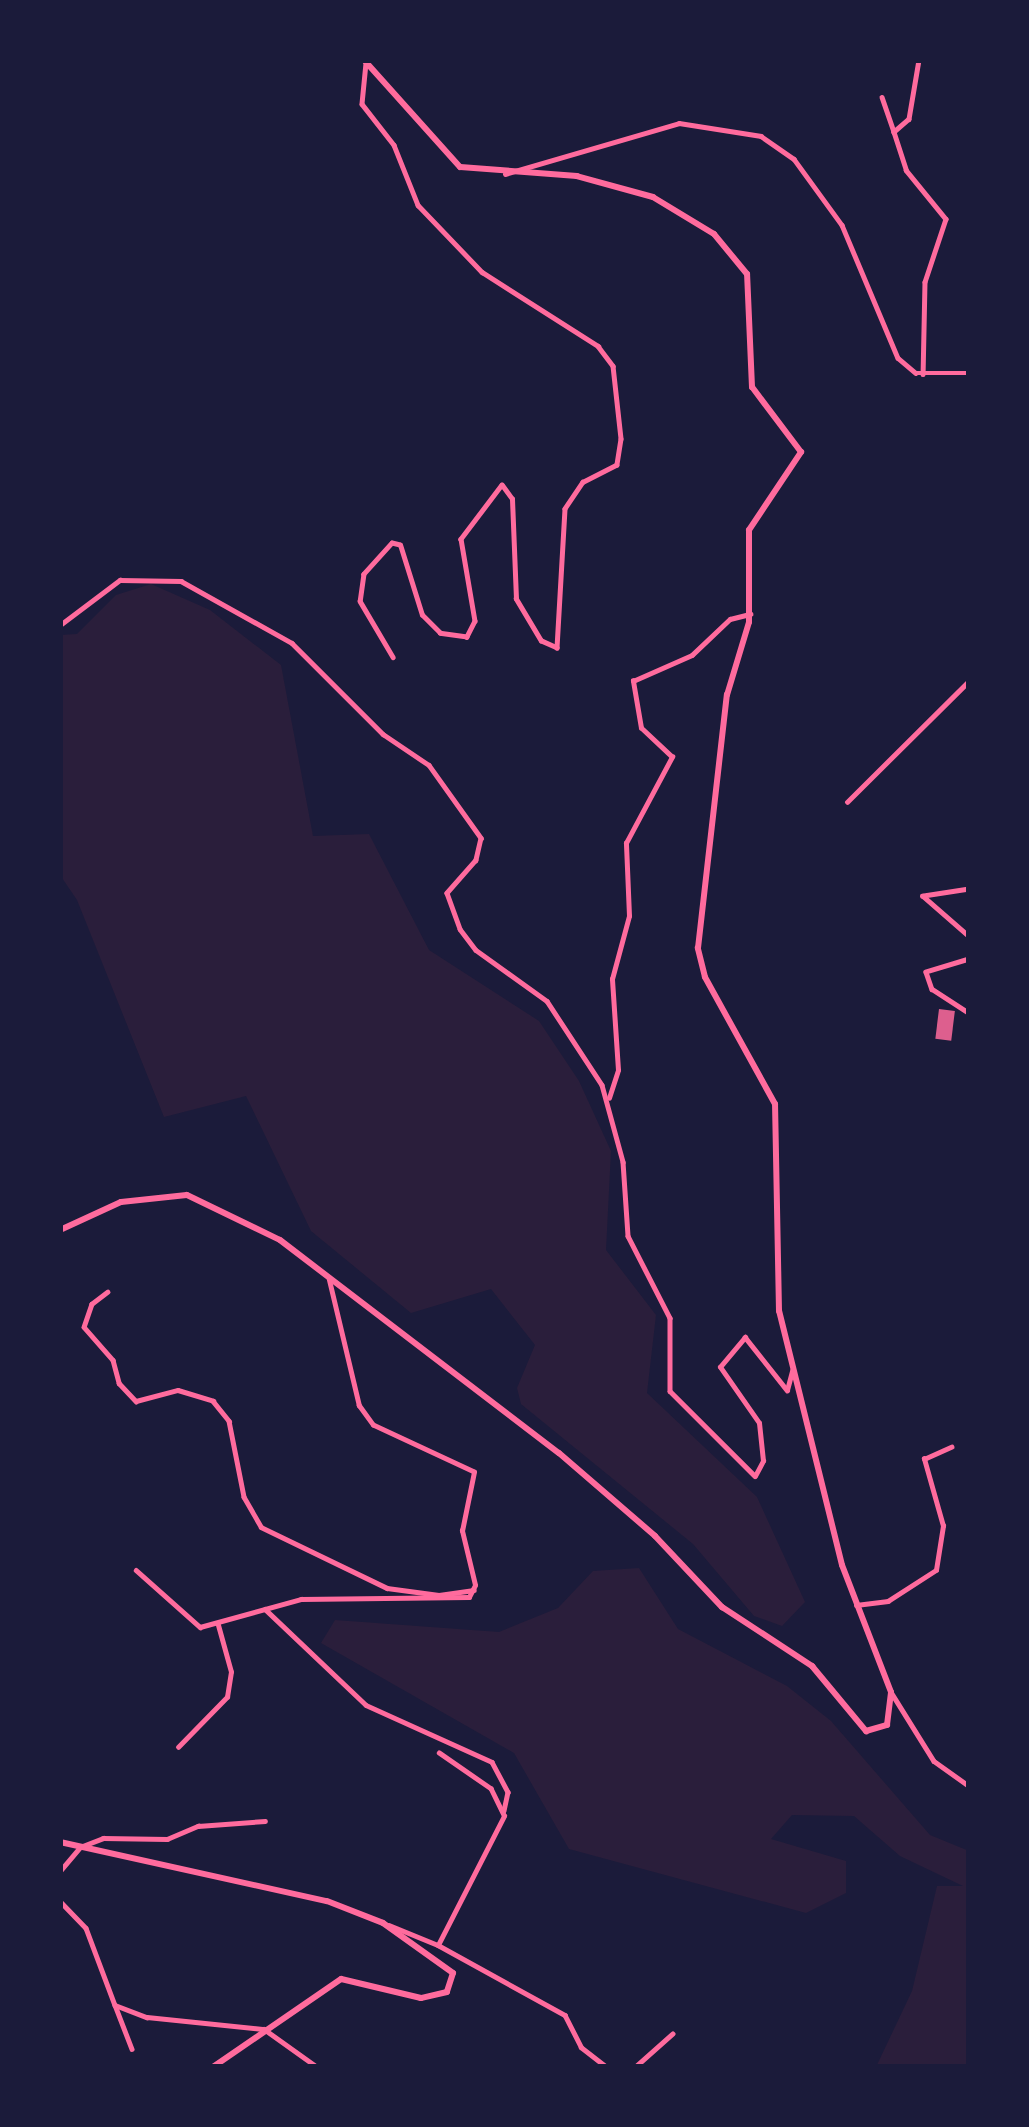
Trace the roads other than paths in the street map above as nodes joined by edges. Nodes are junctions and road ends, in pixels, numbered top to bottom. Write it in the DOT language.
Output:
graph roads {
  1 [pos="919,60"];
  2 [pos="365,61"];
  3 [pos="882,97"];
  4 [pos="894,132"];
  5 [pos="505,175"];
  6 [pos="969,373"];
  7 [pos="923,374"];
  8 [pos="750,614"];
  9 [pos="60,625"];
  10 [pos="393,657"];
  11 [pos="969,681"];
  12 [pos="847,802"];
  13 [pos="969,889"];
  14 [pos="969,936"];
  15 [pos="969,959"];
  16 [pos="969,1013"];
  17 [pos="608,1101"];
  18 [pos="60,1230"];
  19 [pos="328,1278"];
  20 [pos="108,1292"];
  21 [pos="792,1371"];
  22 [pos="950,1447"];
  23 [pos="136,1570"];
  24 [pos="474,1590"];
  25 [pos="856,1605"];
  26 [pos="265,1610"];
  27 [pos="218,1625"];
  28 [pos="892,1692"];
  29 [pos="178,1747"];
  30 [pos="439,1754"];
  31 [pos="969,1786"];
  32 [pos="504,1811"];
  33 [pos="265,1821"];
  34 [pos="60,1842"];
  35 [pos="80,1847"];
  36 [pos="60,1871"];
  37 [pos="60,1901"];
  38 [pos="383,1923"];
  39 [pos="438,1945"];
  40 [pos="116,2005"];
  41 [pos="264,2029"];
  42 [pos="672,2034"];
  43 [pos="132,2049"];
  44 [pos="213,2067"];
  45 [pos="317,2067"];
  46 [pos="607,2067"];
  47 [pos="635,2067"];
  1 -- 4 [label="street"];
  2 -- 5 [label="main road"];
  2 -- 10 [label="street"];
  3 -- 4 [label="street"];
  4 -- 7 [label="street"];
  5 -- 7 [label="street"];
  5 -- 8 [label="main road"];
  6 -- 7 [label="street"];
  8 -- 17 [label="street"];
  8 -- 21 [label="main road"];
  9 -- 17 [label="street"];
  11 -- 12 [label="street"];
  13 -- 14 [label="street"];
  15 -- 16 [label="street"];
  17 -- 21 [label="street"];
  18 -- 19 [label="main road"];
  19 -- 24 [label="street"];
  19 -- 28 [label="main road"];
  20 -- 24 [label="street"];
  21 -- 25 [label="main road"];
  22 -- 25 [label="street"];
  23 -- 27 [label="street"];
  24 -- 26 [label="street"];
  25 -- 28 [label="main road"];
  26 -- 27 [label="street"];
  26 -- 32 [label="street"];
  27 -- 29 [label="street"];
  28 -- 31 [label="street"];
  30 -- 32 [label="street"];
  32 -- 39 [label="street"];
  33 -- 35 [label="street"];
  34 -- 35 [label="main road"];
  35 -- 36 [label="street"];
  35 -- 38 [label="main road"];
  37 -- 40 [label="street"];
  38 -- 39 [label="street"];
  38 -- 41 [label="main road"];
  39 -- 46 [label="street"];
  40 -- 41 [label="street"];
  40 -- 43 [label="street"];
  41 -- 44 [label="main road"];
  41 -- 45 [label="street"];
  42 -- 47 [label="street"];
}
